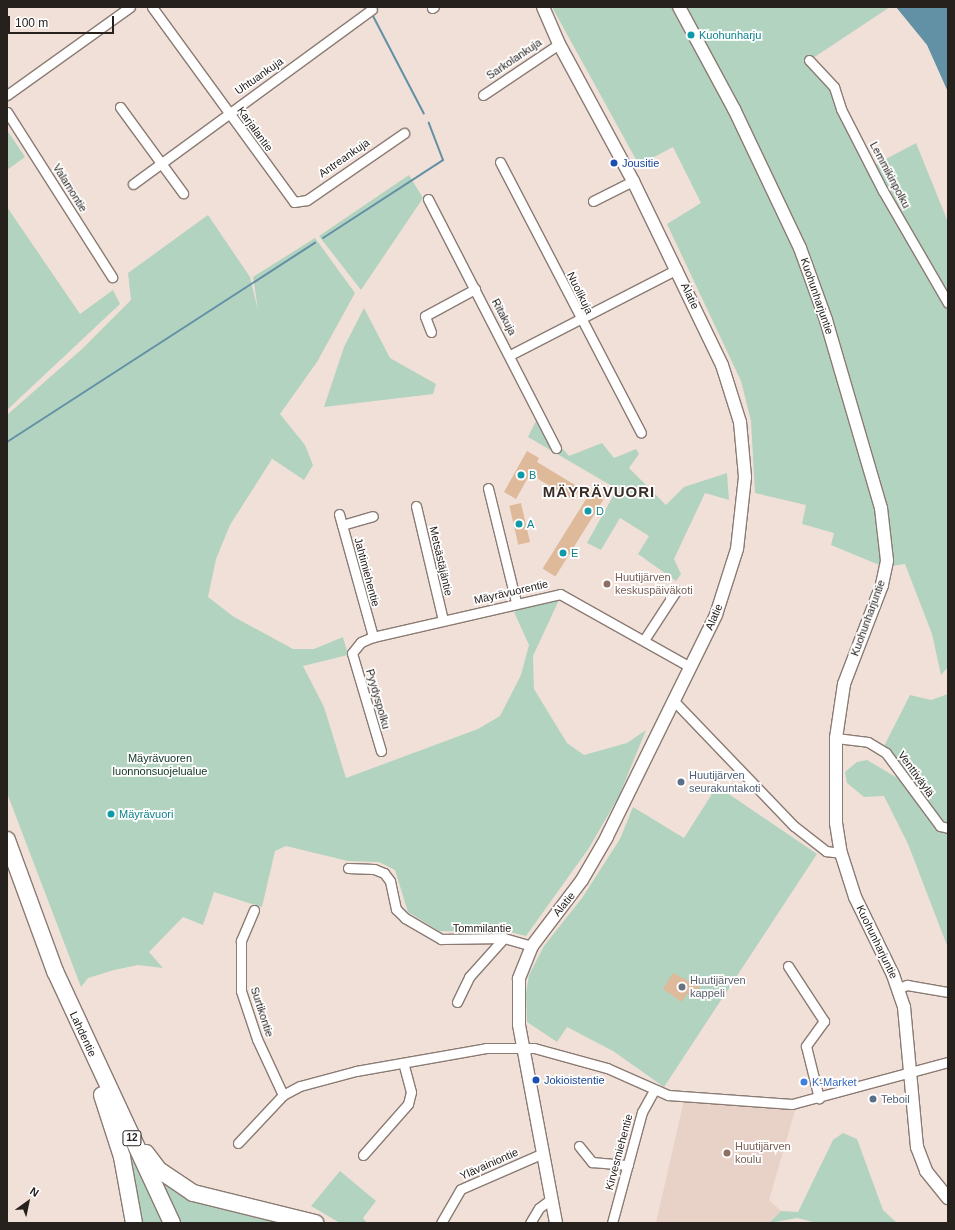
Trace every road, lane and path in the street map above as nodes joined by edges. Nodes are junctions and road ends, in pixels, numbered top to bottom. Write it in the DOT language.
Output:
graph roads {
  1 [pos="130,7"];
  2 [pos="152,7"];
  3 [pos="543,7"];
  4 [pos="679,7"];
  5 [pos="372,9"];
  6 [pos="559,44"];
  7 [pos="809,60"];
  8 [pos="7,95"];
  9 [pos="483,95"];
  10 [pos="120,108"];
  11 [pos="7,112"];
  12 [pos="228,112"];
  13 [pos="404,133"];
  14 [pos="500,162"];
  15 [pos="161,163"];
  16 [pos="633,180"];
  17 [pos="133,184"];
  18 [pos="183,194"];
  19 [pos="428,199"];
  20 [pos="593,201"];
  21 [pos="298,204"];
  22 [pos="677,269"];
  23 [pos="112,277"];
  24 [pos="475,290"];
  25 [pos="948,302"];
  26 [pos="580,320"];
  27 [pos="431,332"];
  28 [pos="510,355"];
  29 [pos="641,433"];
  30 [pos="556,448"];
  31 [pos="488,488"];
  32 [pos="416,506"];
  33 [pos="339,514"];
  34 [pos="373,516"];
  35 [pos="342,525"];
  36 [pos="676,591"];
  37 [pos="516,602"];
  38 [pos="443,620"];
  39 [pos="373,636"];
  40 [pos="644,640"];
  41 [pos="352,653"];
  42 [pos="690,667"];
  43 [pos="674,701"];
  44 [pos="836,738"];
  45 [pos="381,750"];
  46 [pos="948,828"];
  47 [pos="7,840"];
  48 [pos="841,853"];
  49 [pos="348,868"];
  50 [pos="254,910"];
  51 [pos="504,938"];
  52 [pos="532,946"];
  53 [pos="788,966"];
  54 [pos="899,988"];
  55 [pos="948,992"];
  56 [pos="457,1002"];
  57 [pos="69,1003"];
  58 [pos="524,1047"];
  59 [pos="92,1054"];
  60 [pos="948,1062"];
  61 [pos="403,1063"];
  62 [pos="908,1072"];
  63 [pos="654,1090"];
  64 [pos="283,1095"];
  65 [pos="819,1098"];
  66 [pos="238,1143"];
  67 [pos="579,1146"];
  68 [pos="541,1154"];
  69 [pos="363,1155"];
  70 [pos="628,1165"];
  71 [pos="948,1198"];
  72 [pos="551,1199"];
  73 [pos="134,1223"];
  74 [pos="172,1223"];
  75 [pos="315,1223"];
  76 [pos="441,1223"];
  77 [pos="530,1223"];
  78 [pos="556,1223"];
  79 [pos="612,1223"];
  1 -- 8 [label="street"];
  2 -- 12 [label="street, Karjalantie"];
  3 -- 6 [label="street, Alatie"];
  4 -- 44 [label="street, Kuohunharjuntie"];
  5 -- 12 [label="street, Uhtuankuja"];
  6 -- 9 [label="street, Sarkolankuja"];
  6 -- 16 [label="street, Alatie"];
  7 -- 25 [label="street, Lemmikinpolku"];
  10 -- 15 [label="street"];
  11 -- 23 [label="street, Valamontie"];
  12 -- 15 [label="street, Uhtuankuja"];
  12 -- 21 [label="street, Karjalantie"];
  13 -- 21 [label="street, Antreankuja"];
  14 -- 26 [label="street, Nuolikuja"];
  15 -- 17 [label="street, Uhtuankuja"];
  15 -- 18 [label="street"];
  16 -- 20 [label="street"];
  16 -- 22 [label="street, Alatie"];
  19 -- 24 [label="street, Ritakuja"];
  22 -- 26 [label="street"];
  22 -- 42 [label="street, Alatie"];
  24 -- 27 [label="street"];
  24 -- 28 [label="street, Ritakuja"];
  26 -- 28 [label="street"];
  26 -- 29 [label="street, Nuolikuja"];
  28 -- 30 [label="street, Ritakuja"];
  31 -- 37 [label="street"];
  32 -- 38 [label="street, Metsästäjäntie"];
  33 -- 35 [label="street, Jahtimiehentie"];
  34 -- 35 [label="street"];
  35 -- 39 [label="street, Jahtimiehentie"];
  36 -- 40 [label="street"];
  37 -- 38 [label="street, Mäyrävuorentie"];
  37 -- 40 [label="street, Mäyrävuorentie"];
  38 -- 39 [label="street, Mäyrävuorentie"];
  39 -- 41 [label="street, Mäyrävuorentie"];
  40 -- 42 [label="street, Mäyrävuorentie"];
  41 -- 45 [label="street, Pyydyspolku"];
  42 -- 43 [label="street, Alatie"];
  43 -- 48 [label="street"];
  43 -- 52 [label="street, Alatie"];
  44 -- 46 [label="street, Venttiväylä"];
  44 -- 48 [label="street, Kuohunharjuntie"];
  47 -- 57 [label="highway, Lahdentie / 12"];
  48 -- 54 [label="street, Kuohunharjuntie"];
  49 -- 51 [label="street, Tommilantie"];
  50 -- 64 [label="street, Surtikontie"];
  51 -- 52 [label="street, Tommilantie"];
  51 -- 56 [label="street"];
  52 -- 58 [label="street, Alatie"];
  53 -- 65 [label="street"];
  54 -- 55 [label="street"];
  54 -- 62 [label="street, Kuohunharjuntie"];
  57 -- 59 [label="highway, Lahdentie / 12"];
  57 -- 73 [label="highway"];
  58 -- 61 [label="street"];
  58 -- 63 [label="street"];
  58 -- 68 [label="street, Alatie"];
  59 -- 74 [label="highway, Lahdentie / 12"];
  59 -- 75 [label="highway"];
  60 -- 62 [label="street"];
  61 -- 64 [label="street"];
  61 -- 69 [label="street"];
  62 -- 65 [label="street"];
  62 -- 71 [label="street, Kuohunharjuntie"];
  63 -- 65 [label="street"];
  63 -- 70 [label="street, Kirvesmiehentie"];
  64 -- 66 [label="street"];
  67 -- 70 [label="street"];
  68 -- 72 [label="street, Alatie"];
  68 -- 76 [label="street, Ylävainiontie"];
  70 -- 79 [label="street, Kirvesmiehentie"];
  72 -- 77 [label="street"];
  72 -- 78 [label="street, Alatie"];
}
